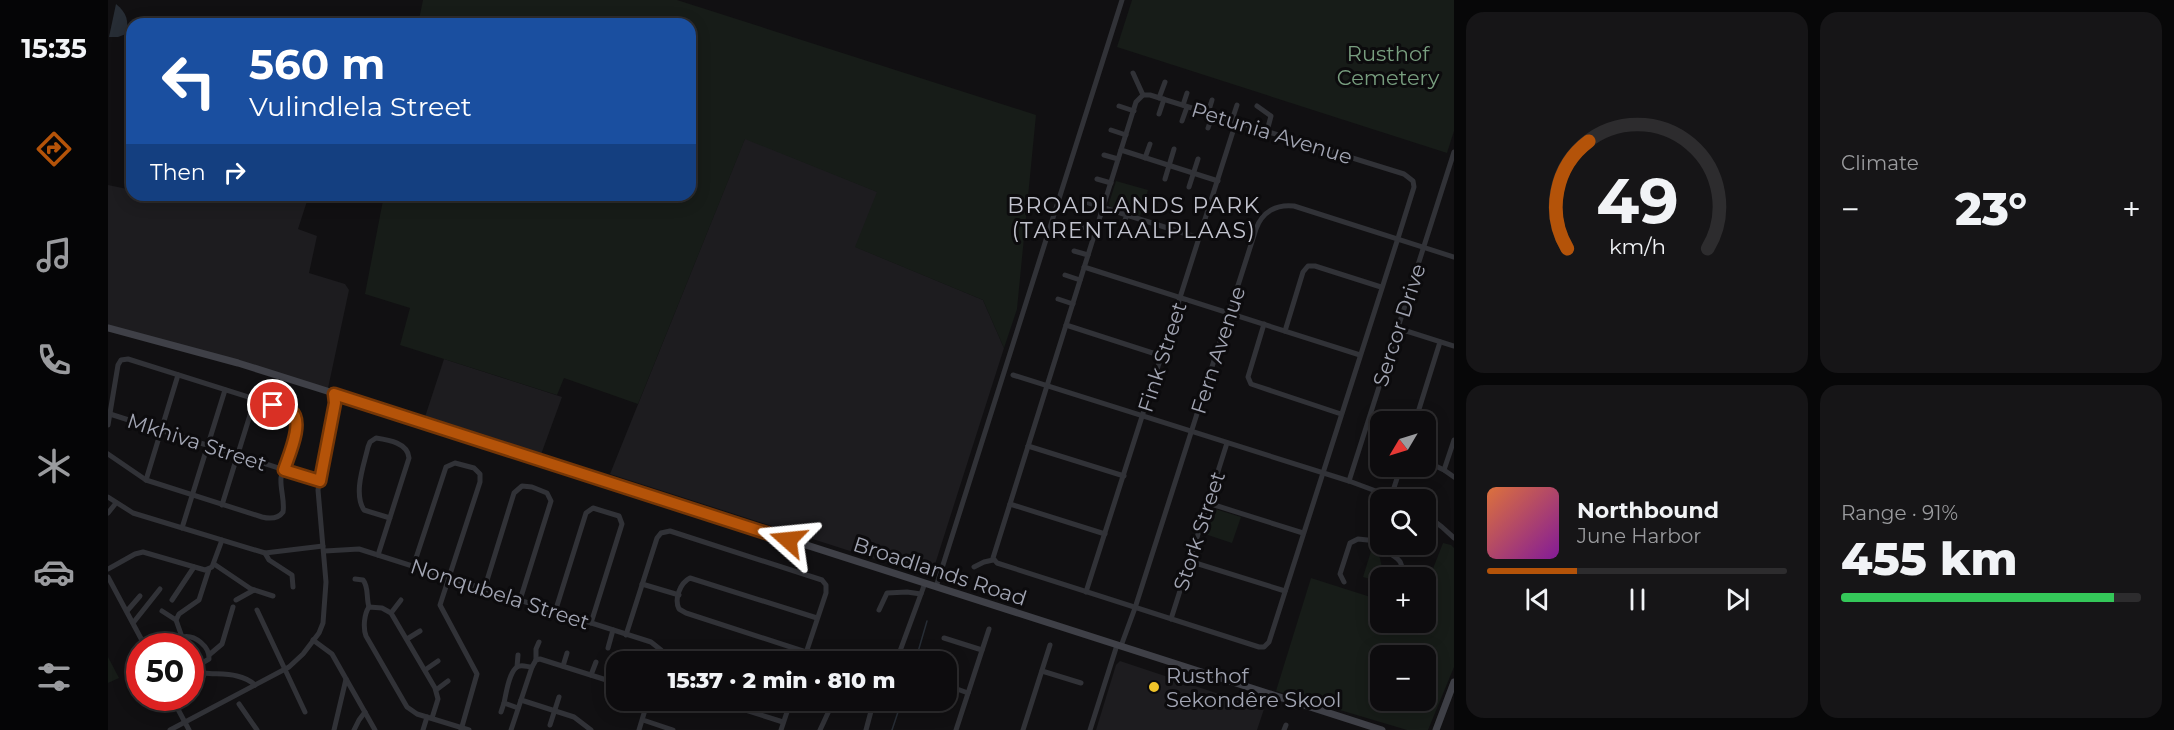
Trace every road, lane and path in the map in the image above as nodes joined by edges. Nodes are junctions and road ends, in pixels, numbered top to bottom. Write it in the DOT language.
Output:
graph roads {
  1 [pos="1122,0"];
  2 [pos="1132,73"];
  3 [pos="1165,82"];
  4 [pos="1187,93"];
  5 [pos="1143,95"];
  6 [pos="1162,99"];
  7 [pos="1212,100"];
  8 [pos="1237,105"];
  9 [pos="1119,106"];
  10 [pos="1185,106"];
  11 [pos="1257,106"];
  12 [pos="1134,111"];
  13 [pos="1159,114"];
  14 [pos="1210,114"];
  15 [pos="1182,121"];
  16 [pos="1234,121"];
  17 [pos="1208,128"];
  18 [pos="1111,130"];
  19 [pos="1267,131"];
  20 [pos="1126,135"];
  21 [pos="1150,144"];
  22 [pos="1174,149"];
  23 [pos="1121,150"];
  24 [pos="1454,152"];
  25 [pos="1104,155"];
  26 [pos="1145,158"];
  27 [pos="1118,159"];
  28 [pos="1198,159"];
  29 [pos="1169,165"];
  30 [pos="1193,173"];
  31 [pos="1097,178"];
  32 [pos="1164,179"];
  33 [pos="1218,181"];
  34 [pos="1111,183"];
  35 [pos="1189,187"];
  36 [pos="1089,203"];
  37 [pos="1103,208"];
  38 [pos="1127,215"];
  39 [pos="1080,226"];
  40 [pos="1121,230"];
  41 [pos="1096,231"];
  42 [pos="1199,238"];
  43 [pos="1398,239"];
  44 [pos="1424,248"];
  45 [pos="1074,251"];
  46 [pos="1088,255"];
  47 [pos="1454,257"];
  48 [pos="1084,267"];
  49 [pos="1065,275"];
  50 [pos="1080,280"];
  51 [pos="1382,287"];
  52 [pos="1180,297"];
  53 [pos="1058,299"];
  54 [pos="1073,304"];
  55 [pos="1229,313"];
  56 [pos="1264,324"];
  57 [pos="1066,326"];
  58 [pos="108,328"];
  59 [pos="1397,328"];
  60 [pos="1285,331"];
  61 [pos="1440,342"];
  62 [pos="1454,346"];
  63 [pos="1360,355"];
  64 [pos="1162,356"];
  65 [pos="178,375"];
  66 [pos="1013,375"];
  67 [pos="1047,386"];
  68 [pos="225,390"];
  69 [pos="334,394"];
  70 [pos="255,399"];
  71 [pos="1418,411"];
  72 [pos="110,414"];
  73 [pos="1341,414"];
  74 [pos="1143,416"];
  75 [pos="108,425"];
  76 [pos="162,431"];
  77 [pos="1191,432"];
  78 [pos="1454,440"];
  79 [pos="1227,443"];
  80 [pos="208,446"];
  81 [pos="1028,446"];
  82 [pos="108,454"];
  83 [pos="238,456"];
  84 [pos="1436,466"];
  85 [pos="284,470"];
  86 [pos="1444,470"];
  87 [pos="1322,473"];
  88 [pos="1124,476"];
  89 [pos="1454,477"];
  90 [pos="146,480"];
  91 [pos="320,481"];
  92 [pos="1349,481"];
  93 [pos="1370,489"];
  94 [pos="192,495"];
  95 [pos="108,497"];
  96 [pos="116,503"];
  97 [pos="1208,503"];
  98 [pos="222,504"];
  99 [pos="1010,504"];
  100 [pos="108,513"];
  101 [pos="390,519"];
  102 [pos="1436,522"];
  103 [pos="182,528"];
  104 [pos="1303,533"];
  105 [pos="1105,534"];
  106 [pos="1454,538"];
  107 [pos="222,540"];
  108 [pos="1370,541"];
  109 [pos="324,548"];
  110 [pos="264,553"];
  111 [pos="378,555"];
  112 [pos="1392,555"];
  113 [pos="993,560"];
  114 [pos="1190,561"];
  115 [pos="194,567"];
  116 [pos="212,567"];
  117 [pos="414,567"];
  118 [pos="974,567"];
  119 [pos="1403,567"];
  120 [pos="108,569"];
  121 [pos="108,577"];
  122 [pos="355,579"];
  123 [pos="449,579"];
  124 [pos="1344,582"];
  125 [pos="925,583"];
  126 [pos="642,584"];
  127 [pos="293,587"];
  128 [pos="936,587"];
  129 [pos="160,589"];
  130 [pos="254,590"];
  131 [pos="484,590"];
  132 [pos="1285,591"];
  133 [pos="1086,592"];
  134 [pos="921,594"];
  135 [pos="679,595"];
  136 [pos="140,596"];
  137 [pos="273,596"];
  138 [pos="172,600"];
  139 [pos="236,600"];
  140 [pos="401,600"];
  141 [pos="520,600"];
  142 [pos="234,607"];
  143 [pos="371,607"];
  144 [pos="1135,608"];
  145 [pos="257,610"];
  146 [pos="879,610"];
  147 [pos="127,611"];
  148 [pos="162,611"];
  149 [pos="555,612"];
  150 [pos="390,613"];
  151 [pos="817,618"];
  152 [pos="1171,619"];
  153 [pos="176,620"];
  154 [pos="133,623"];
  155 [pos="591,623"];
  156 [pos="989,629"];
  157 [pos="613,630"];
  158 [pos="420,631"];
  159 [pos="138,633"];
  160 [pos="181,633"];
  161 [pos="626,635"];
  162 [pos="944,638"];
  163 [pos="407,639"];
  164 [pos="314,640"];
  165 [pos="539,642"];
  166 [pos="204,645"];
  167 [pos="1050,645"];
  168 [pos="1119,646"];
  169 [pos="608,648"];
  170 [pos="982,650"];
  171 [pos="661,651"];
  172 [pos="803,651"];
  173 [pos="806,651"];
  174 [pos="900,651"];
  175 [pos="567,653"];
  176 [pos="209,655"];
  177 [pos="518,655"];
  178 [pos="538,660"];
  179 [pos="438,661"];
  180 [pos="204,662"];
  181 [pos="596,662"];
  182 [pos="563,666"];
  183 [pos="517,667"];
  184 [pos="532,667"];
  185 [pos="284,670"];
  186 [pos="425,670"];
  187 [pos="1042,671"];
  188 [pos="204,673"];
  189 [pos="591,675"];
  190 [pos="346,679"];
  191 [pos="606,680"];
  192 [pos="448,681"];
  193 [pos="1454,682"];
  194 [pos="1081,683"];
  195 [pos="255,686"];
  196 [pos="436,690"];
  197 [pos="957,690"];
  198 [pos="968,693"];
  199 [pos="559,697"];
  200 [pos="521,700"];
  201 [pos="239,704"];
  202 [pos="504,704"];
  203 [pos="518,708"];
  204 [pos="555,710"];
  205 [pos="179,711"];
  206 [pos="645,711"];
  207 [pos="748,711"];
  208 [pos="787,711"];
  209 [pos="829,711"];
  210 [pos="871,711"];
  211 [pos="305,712"];
  212 [pos="365,712"];
  213 [pos="501,712"];
  214 [pos="430,717"];
  215 [pos="643,720"];
  216 [pos="185,722"];
  217 [pos="783,722"];
  218 [pos="550,725"];
  219 [pos="461,729"];
  220 [pos="170,730"];
  221 [pos="189,730"];
  222 [pos="257,730"];
  223 [pos="334,730"];
  224 [pos="354,730"];
  225 [pos="375,730"];
  226 [pos="423,730"];
  227 [pos="469,730"];
  228 [pos="511,730"];
  229 [pos="591,730"];
  230 [pos="639,730"];
  231 [pos="673,730"];
  232 [pos="781,730"];
  233 [pos="820,730"];
  234 [pos="866,730"];
  235 [pos="956,730"];
  236 [pos="1023,730"];
  237 [pos="1090,730"];
  238 [pos="1382,730"];
  239 [pos="1436,730"];
  1 -- 128 [label="street"];
  2 -- 5 [label="street"];
  3 -- 6 [label="street"];
  4 -- 10 [label="street"];
  5 -- 6 [label="street, Petunia Avenue"];
  5 -- 12 [label="street"];
  6 -- 10 [label="street, Petunia Avenue"];
  6 -- 13 [label="street"];
  7 -- 14 [label="street"];
  8 -- 16 [label="street, Fink Street"];
  9 -- 12 [label="street"];
  10 -- 14 [label="street, Petunia Avenue"];
  10 -- 15 [label="street"];
  11 -- 19 [label="street"];
  12 -- 20 [label="street"];
  14 -- 16 [label="street, Petunia Avenue"];
  14 -- 17 [label="street"];
  16 -- 19 [label="street, Petunia Avenue"];
  16 -- 33 [label="street, Fink Street"];
  18 -- 20 [label="street"];
  19 -- 43 [label="street, Petunia Avenue"];
  20 -- 23 [label="street"];
  21 -- 26 [label="street"];
  22 -- 29 [label="street"];
  23 -- 26 [label="street"];
  23 -- 27 [label="street"];
  24 -- 44 [label="street, Sercor Drive"];
  25 -- 27 [label="street"];
  26 -- 29 [label="street"];
  27 -- 34 [label="street"];
  28 -- 30 [label="street"];
  29 -- 30 [label="street"];
  29 -- 32 [label="street"];
  30 -- 33 [label="street"];
  30 -- 35 [label="street"];
  31 -- 34 [label="street"];
  33 -- 42 [label="street, Fink Street"];
  34 -- 37 [label="street"];
  36 -- 37 [label="street"];
  37 -- 38 [label="street"];
  37 -- 41 [label="street"];
  38 -- 40 [label="street"];
  38 -- 42 [label="street"];
  39 -- 41 [label="street"];
  41 -- 46 [label="street"];
  42 -- 52 [label="street, Fink Street"];
  43 -- 44 [label="street, Fern Avenue"];
  43 -- 51 [label="street, Petunia Avenue"];
  43 -- 55 [label="street, Fern Avenue"];
  44 -- 47 [label="street, Fern Avenue"];
  44 -- 59 [label="street, Sercor Drive"];
  45 -- 46 [label="street"];
  46 -- 48 [label="street"];
  48 -- 50 [label="street"];
  48 -- 52 [label="street"];
  49 -- 50 [label="street"];
  50 -- 54 [label="street"];
  51 -- 60 [label="street"];
  51 -- 63 [label="street, Petunia Avenue"];
  52 -- 55 [label="street"];
  52 -- 64 [label="street, Fink Street"];
  53 -- 54 [label="street"];
  54 -- 57 [label="street"];
  55 -- 56 [label="street"];
  55 -- 77 [label="street, Fern Avenue"];
  56 -- 60 [label="street"];
  56 -- 73 [label="street"];
  57 -- 64 [label="street"];
  57 -- 67 [label="street"];
  58 -- 69 [label="main road, Broadlands Road"];
  59 -- 61 [label="street"];
  59 -- 92 [label="street, Sercor Drive"];
  60 -- 63 [label="street"];
  61 -- 62 [label="street"];
  61 -- 71 [label="street"];
  63 -- 73 [label="street, Petunia Avenue"];
  64 -- 74 [label="street, Fink Street"];
  65 -- 68 [label="street"];
  65 -- 72 [label="street"];
  65 -- 76 [label="street"];
  66 -- 67 [label="street"];
  67 -- 74 [label="street"];
  67 -- 81 [label="street"];
  68 -- 70 [label="street"];
  68 -- 80 [label="street"];
  69 -- 91 [label="street"];
  69 -- 125 [label="main road, Broadlands Road"];
  70 -- 83 [label="street"];
  70 -- 85 [label="street"];
  72 -- 75 [label="street"];
  72 -- 76 [label="street, Mkhiva Street"];
  73 -- 87 [label="street, Petunia Avenue"];
  74 -- 77 [label="street"];
  74 -- 88 [label="street, Fink Street"];
  76 -- 80 [label="street, Mkhiva Street"];
  76 -- 90 [label="street"];
  77 -- 79 [label="street"];
  77 -- 144 [label="street, Fern Avenue"];
  78 -- 86 [label="street"];
  79 -- 87 [label="street"];
  79 -- 97 [label="street, Stork Street"];
  80 -- 83 [label="street, Mkhiva Street"];
  80 -- 94 [label="street"];
  81 -- 88 [label="street"];
  81 -- 99 [label="street"];
  82 -- 90 [label="street"];
  83 -- 85 [label="street, Mkhiva Street"];
  83 -- 98 [label="street"];
  84 -- 86 [label="street"];
  85 -- 91 [label="street, Mkhiva Street"];
  85 -- 98 [label="street"];
  86 -- 89 [label="street"];
  87 -- 92 [label="street"];
  87 -- 104 [label="street, Petunia Avenue"];
  88 -- 105 [label="street, Fink Street"];
  90 -- 94 [label="street"];
  91 -- 109 [label="street"];
  92 -- 93 [label="street"];
  94 -- 98 [label="street"];
  94 -- 103 [label="street"];
  95 -- 96 [label="street"];
  96 -- 100 [label="street"];
  96 -- 103 [label="street"];
  97 -- 104 [label="street"];
  97 -- 114 [label="street, Stork Street"];
  99 -- 105 [label="street"];
  99 -- 113 [label="street"];
  101 -- 101 [label="street"];
  101 -- 111 [label="street"];
  102 -- 106 [label="street"];
  103 -- 107 [label="street"];
  104 -- 132 [label="street, Petunia Avenue"];
  105 -- 133 [label="street, Fink Street"];
  107 -- 110 [label="street"];
  107 -- 116 [label="street"];
  108 -- 124 [label="street"];
  109 -- 110 [label="street, Nonqubela Street"];
  109 -- 111 [label="street, Nonqubela Street"];
  109 -- 164 [label="street"];
  110 -- 127 [label="street"];
  111 -- 117 [label="street, Nonqubela Street"];
  112 -- 119 [label="street"];
  113 -- 118 [label="street"];
  113 -- 133 [label="street, Petunia Avenue"];
  114 -- 132 [label="street"];
  114 -- 152 [label="street, Stork Street"];
  115 -- 116 [label="street"];
  115 -- 120 [label="street"];
  115 -- 138 [label="street"];
  116 -- 130 [label="street"];
  116 -- 153 [label="street"];
  117 -- 123 [label="street, Nonqubela Street"];
  117 -- 123 [label="street"];
  121 -- 147 [label="street"];
  122 -- 143 [label="street"];
  123 -- 131 [label="street, Nonqubela Street"];
  123 -- 219 [label="street"];
  125 -- 128 [label="main road, Broadlands Road"];
  125 -- 134 [label="street"];
  126 -- 135 [label="street"];
  126 -- 151 [label="street"];
  126 -- 161 [label="street"];
  128 -- 168 [label="main road, Broadlands Road"];
  129 -- 154 [label="street"];
  130 -- 137 [label="street"];
  130 -- 139 [label="street"];
  131 -- 141 [label="street, Nonqubela Street"];
  131 -- 141 [label="street"];
  132 -- 152 [label="street, Petunia Avenue"];
  133 -- 144 [label="street, Petunia Avenue"];
  134 -- 146 [label="street"];
  134 -- 174 [label="street"];
  135 -- 151 [label="street"];
  135 -- 172 [label="street"];
  136 -- 147 [label="street"];
  140 -- 150 [label="street"];
  141 -- 149 [label="street, Nonqubela Street"];
  142 -- 176 [label="street"];
  143 -- 150 [label="street"];
  143 -- 214 [label="street"];
  144 -- 152 [label="street, Petunia Avenue"];
  144 -- 168 [label="street, Fern Avenue"];
  145 -- 185 [label="street"];
  147 -- 154 [label="street"];
  148 -- 153 [label="street"];
  149 -- 155 [label="street, Nonqubela Street"];
  149 -- 155 [label="street"];
  150 -- 163 [label="street"];
  151 -- 173 [label="street"];
  153 -- 160 [label="street"];
  154 -- 159 [label="street"];
  155 -- 157 [label="street, Nonqubela Street"];
  156 -- 170 [label="street"];
  157 -- 161 [label="street, Nonqubela Street"];
  157 -- 169 [label="street"];
  158 -- 163 [label="street"];
  161 -- 171 [label="street, Nonqubela Street"];
  162 -- 170 [label="street"];
  163 -- 186 [label="street"];
  164 -- 185 [label="street"];
  164 -- 190 [label="street"];
  165 -- 178 [label="street"];
  166 -- 176 [label="street"];
  167 -- 187 [label="street"];
  168 -- 237 [label="street, Fern Avenue"];
  168 -- 238 [label="main road, Broadlands Road"];
  170 -- 198 [label="street"];
  175 -- 182 [label="street"];
  176 -- 180 [label="street"];
  177 -- 183 [label="street"];
  178 -- 182 [label="street"];
  178 -- 184 [label="street"];
  179 -- 186 [label="street"];
  181 -- 189 [label="street"];
  182 -- 189 [label="street"];
  183 -- 184 [label="street"];
  183 -- 202 [label="street"];
  184 -- 200 [label="street"];
  185 -- 195 [label="street"];
  185 -- 211 [label="street"];
  186 -- 196 [label="street"];
  187 -- 194 [label="street"];
  187 -- 236 [label="street"];
  188 -- 195 [label="street"];
  189 -- 191 [label="street"];
  190 -- 212 [label="street"];
  190 -- 223 [label="street"];
  192 -- 196 [label="street"];
  193 -- 239 [label="main road"];
  195 -- 216 [label="street"];
  196 -- 214 [label="street"];
  197 -- 198 [label="street"];
  198 -- 235 [label="street"];
  199 -- 204 [label="street"];
  200 -- 203 [label="street"];
  200 -- 204 [label="street"];
  201 -- 222 [label="street"];
  202 -- 203 [label="street"];
  202 -- 213 [label="street"];
  203 -- 228 [label="street"];
  204 -- 218 [label="street"];
  204 -- 229 [label="street"];
  205 -- 216 [label="street"];
  206 -- 215 [label="street"];
  207 -- 217 [label="street"];
  208 -- 217 [label="street"];
  209 -- 233 [label="street"];
  210 -- 234 [label="street"];
  212 -- 224 [label="street"];
  212 -- 225 [label="street"];
  214 -- 219 [label="street"];
  214 -- 226 [label="street"];
  215 -- 230 [label="street"];
  215 -- 231 [label="street"];
  216 -- 220 [label="street"];
  216 -- 221 [label="street"];
  217 -- 232 [label="street"];
  219 -- 227 [label="street"];
}
